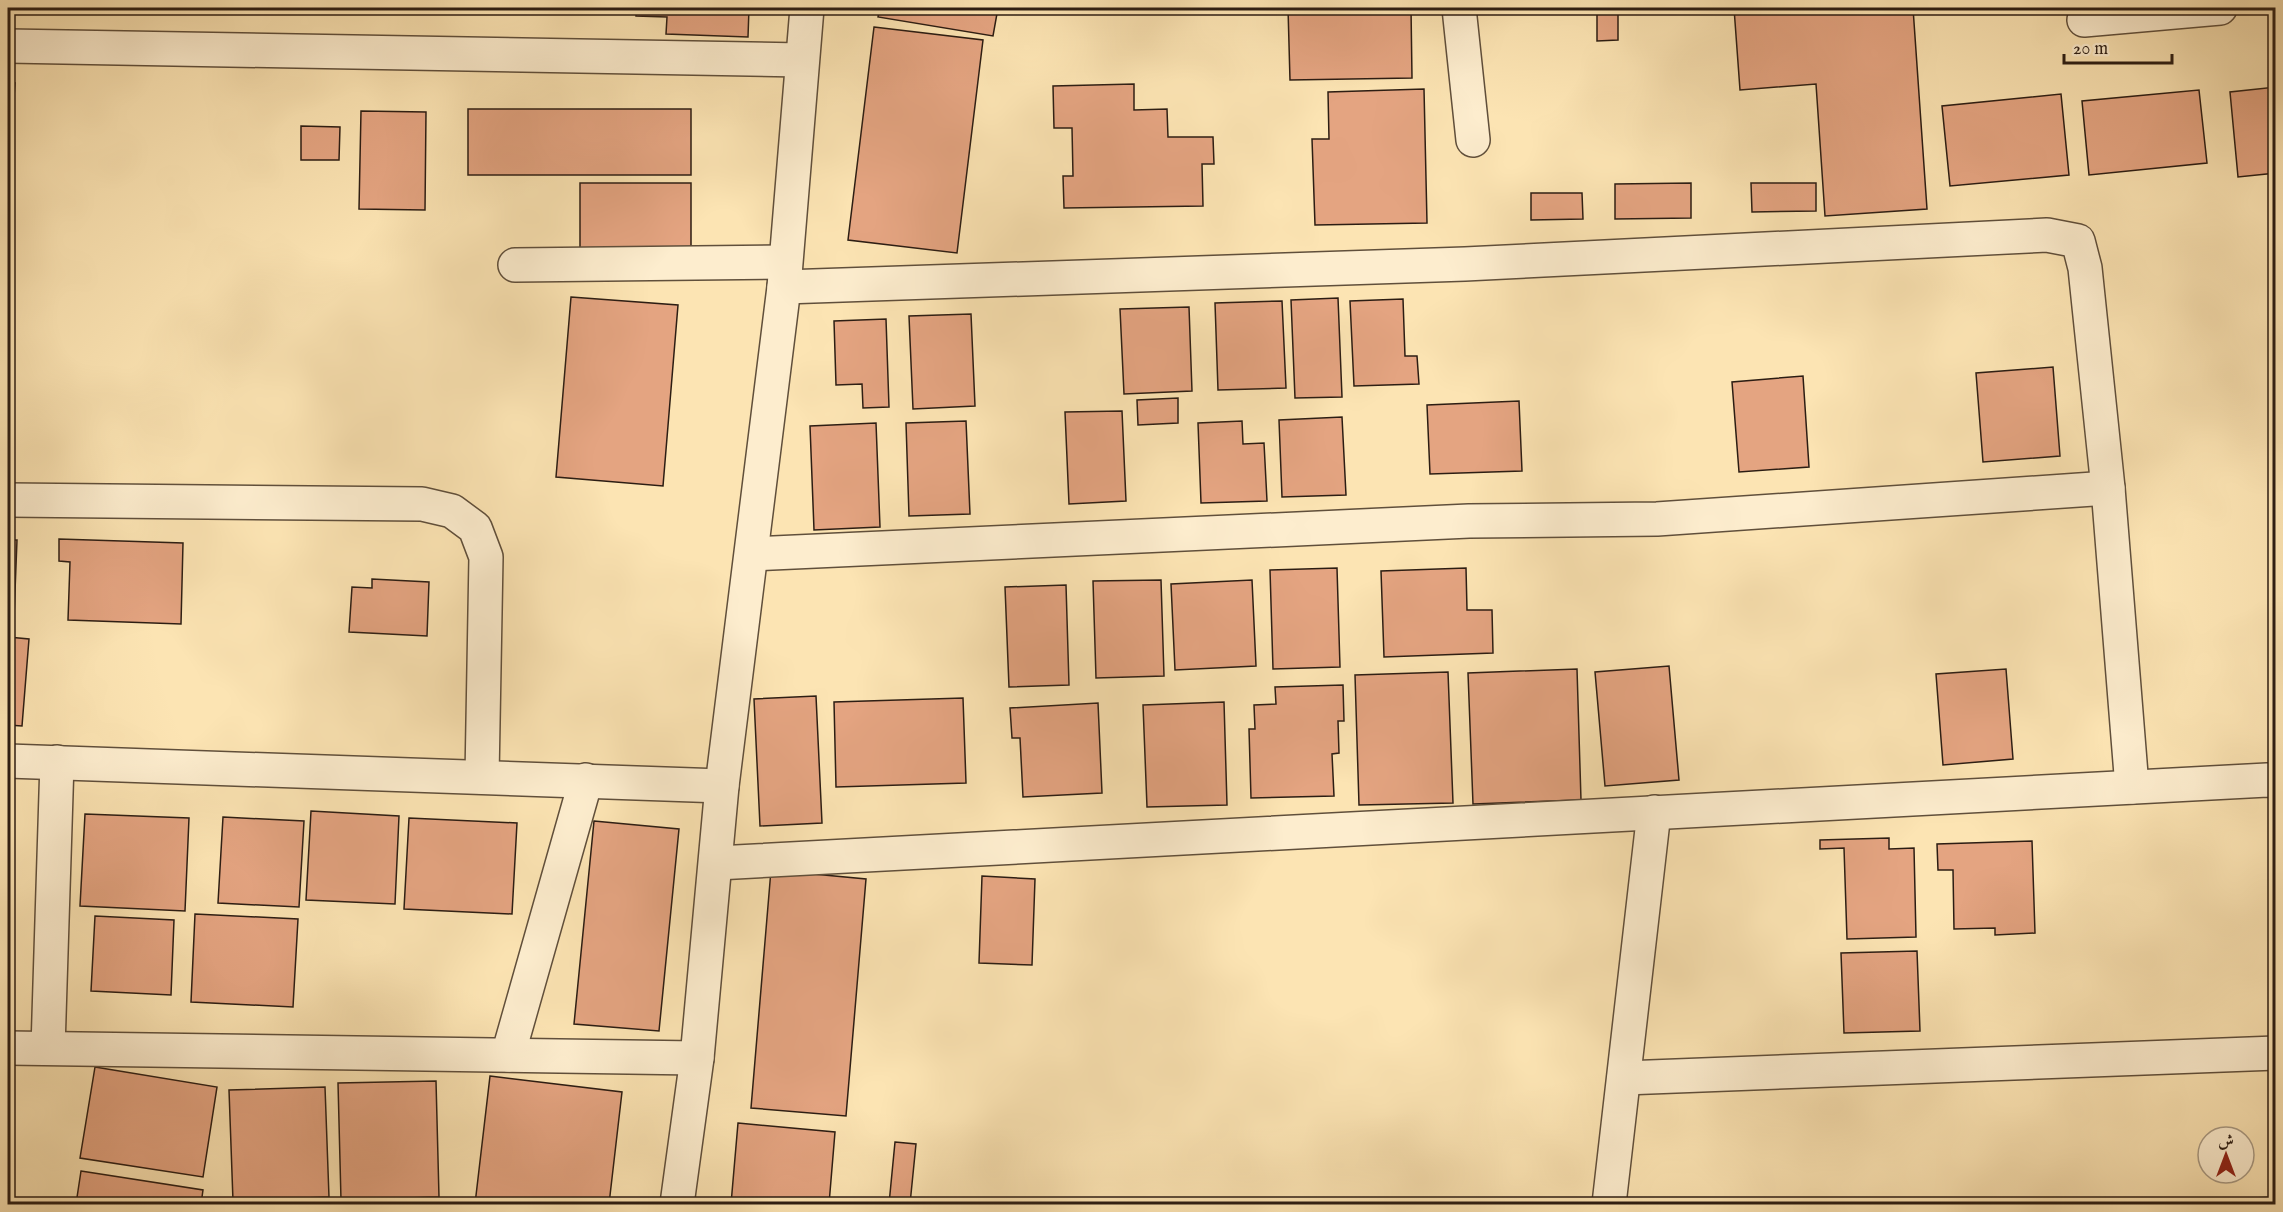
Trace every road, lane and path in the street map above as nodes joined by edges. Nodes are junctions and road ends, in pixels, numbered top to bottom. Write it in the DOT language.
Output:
graph roads {
  1 [pos="807,8"];
  2 [pos="1460,8"];
  3 [pos="2220,8"];
  4 [pos="2084,20"];
  5 [pos="8,46"];
  6 [pos="802,60"];
  7 [pos="1473,140"];
  8 [pos="515,265"];
  9 [pos="784,274"];
  10 [pos="2108,488"];
  11 [pos="8,500"];
  12 [pos="752,554"];
  13 [pos="8,761"];
  14 [pos="57,762"];
  15 [pos="482,777"];
  16 [pos="586,780"];
  17 [pos="2276,781"];
  18 [pos="722,786"];
  19 [pos="2132,787"];
  20 [pos="1654,812"];
  21 [pos="717,863"];
  22 [pos="8,1048"];
  23 [pos="48,1048"];
  24 [pos="2276,1053"];
  25 [pos="508,1055"];
  26 [pos="697,1058"];
  27 [pos="1624,1078"];
  28 [pos="677,1204"];
  29 [pos="1609,1204"];
  1 -- 6 [label="street"];
  2 -- 7 [label="street"];
  3 -- 4 [label="street"];
  5 -- 6 [label="street"];
  6 -- 9 [label="street"];
  8 -- 9 [label="street"];
  9 -- 10 [label="street"];
  9 -- 12 [label="street"];
  10 -- 12 [label="street"];
  10 -- 19 [label="street"];
  11 -- 15 [label="street"];
  12 -- 18 [label="street"];
  13 -- 14 [label="street"];
  14 -- 15 [label="street"];
  14 -- 23 [label="street"];
  15 -- 16 [label="street"];
  16 -- 18 [label="street"];
  16 -- 25 [label="street"];
  17 -- 19 [label="street"];
  18 -- 21 [label="street"];
  19 -- 20 [label="street"];
  20 -- 21 [label="street"];
  20 -- 27 [label="street"];
  21 -- 26 [label="street"];
  22 -- 23 [label="street"];
  23 -- 25 [label="street"];
  24 -- 27 [label="street"];
  25 -- 26 [label="street"];
  26 -- 28 [label="street"];
  27 -- 29 [label="street"];
}
